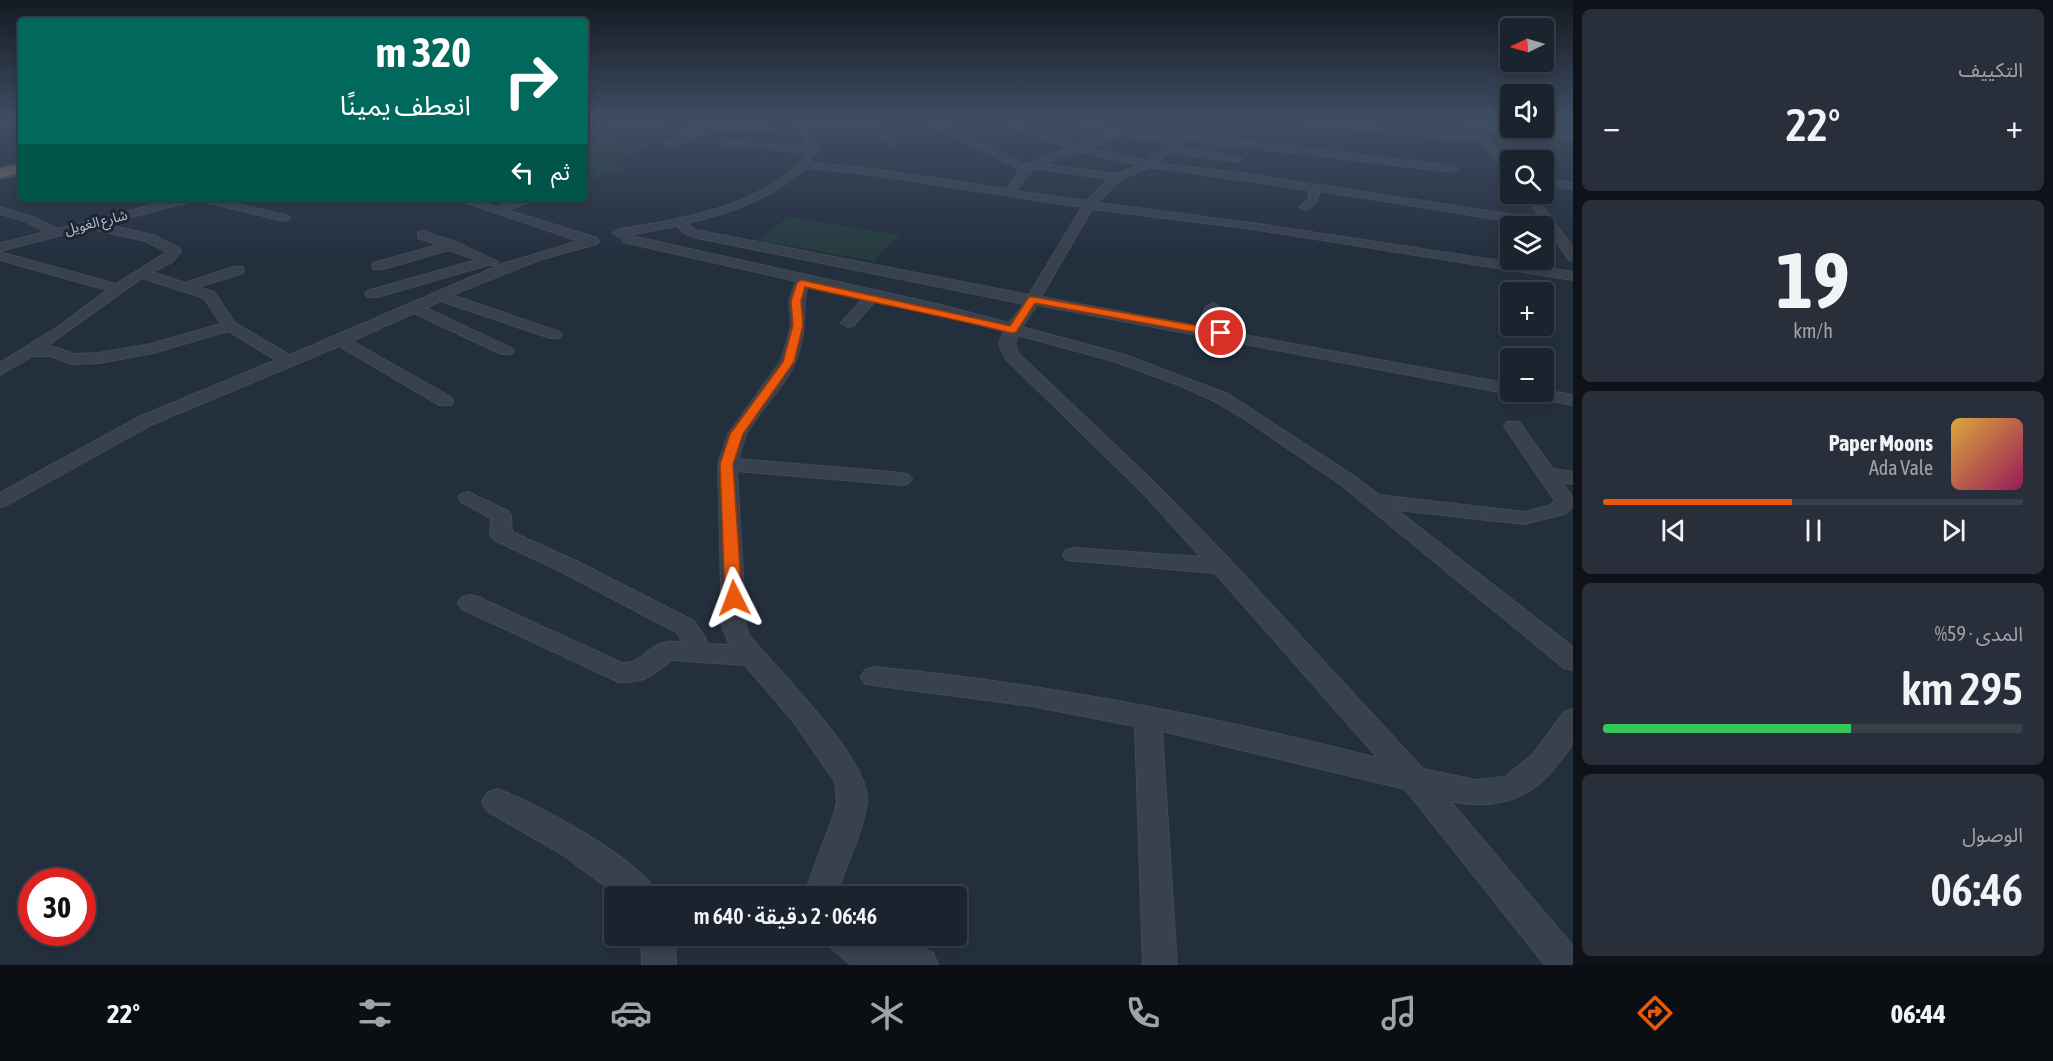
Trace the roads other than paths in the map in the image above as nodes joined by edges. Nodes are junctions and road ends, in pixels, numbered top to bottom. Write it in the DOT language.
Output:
graph roads {
  1 [pos="803,163"];
  2 [pos="827,163"];
  3 [pos="1015,163"];
  4 [pos="1038,163"];
  5 [pos="1144,163"];
  6 [pos="1409,163"];
  7 [pos="1149,164"];
  8 [pos="1029,167"];
  9 [pos="1452,169"];
  10 [pos="18,170"];
  11 [pos="0,176"];
  12 [pos="1118,177"];
  13 [pos="1554,183"];
  14 [pos="1573,186"];
  15 [pos="1313,187"];
  16 [pos="1009,193"];
  17 [pos="181,201"];
  18 [pos="213,201"];
  19 [pos="468,201"];
  20 [pos="487,201"];
  21 [pos="526,201"];
  22 [pos="1089,205"];
  23 [pos="506,207"];
  24 [pos="1306,207"];
  25 [pos="0,210"];
  26 [pos="1500,216"];
  27 [pos="284,218"];
  28 [pos="675,222"];
  29 [pos="88,224"];
  30 [pos="1554,228"];
  31 [pos="56,232"];
  32 [pos="422,235"];
  33 [pos="642,235"];
  34 [pos="604,238"];
  35 [pos="452,245"];
  36 [pos="0,246"];
  37 [pos="0,256"];
  38 [pos="1573,257"];
  39 [pos="488,261"];
  40 [pos="378,266"];
  41 [pos="506,267"];
  42 [pos="238,270"];
  43 [pos="141,273"];
  44 [pos="1573,276"];
  45 [pos="801,283"];
  46 [pos="185,287"];
  47 [pos="120,289"];
  48 [pos="372,294"];
  49 [pos="440,296"];
  50 [pos="871,298"];
  51 [pos="1033,300"];
  52 [pos="413,307"];
  53 [pos="1213,307"];
  54 [pos="970,318"];
  55 [pos="848,323"];
  56 [pos="230,326"];
  57 [pos="1012,330"];
  58 [pos="1204,330"];
  59 [pos="555,335"];
  60 [pos="339,340"];
  61 [pos="28,351"];
  62 [pos="506,351"];
  63 [pos="0,353"];
  64 [pos="287,360"];
  65 [pos="0,370"];
  66 [pos="1500,387"];
  67 [pos="1554,397"];
  68 [pos="1573,400"];
  69 [pos="445,401"];
  70 [pos="1513,426"];
  71 [pos="726,464"];
  72 [pos="1546,474"];
  73 [pos="1573,478"];
  74 [pos="902,479"];
  75 [pos="468,498"];
  76 [pos="0,501"];
  77 [pos="1374,501"];
  78 [pos="1074,555"];
  79 [pos="1223,566"];
  80 [pos="470,603"];
  81 [pos="696,652"];
  82 [pos="752,656"];
  83 [pos="1573,661"];
  84 [pos="874,677"];
  85 [pos="1148,719"];
  86 [pos="1573,720"];
  87 [pos="1414,779"];
  88 [pos="497,802"];
  89 [pos="632,886"];
  90 [pos="823,886"];
  91 [pos="658,946"];
  92 [pos="853,946"];
  93 [pos="1564,962"];
  94 [pos="871,963"];
  95 [pos="659,965"];
  96 [pos="921,965"];
  97 [pos="1160,965"];
  1 -- 28 [label="street"];
  2 -- 16 [label="street"];
  3 -- 8 [label="street"];
  4 -- 8 [label="street"];
  5 -- 7 [label="street"];
  6 -- 9 [label="street"];
  7 -- 12 [label="street"];
  7 -- 15 [label="street"];
  8 -- 12 [label="street"];
  8 -- 16 [label="street"];
  10 -- 11 [label="highway"];
  12 -- 22 [label="street"];
  13 -- 14 [label="street"];
  15 -- 24 [label="street"];
  15 -- 26 [label="street"];
  16 -- 22 [label="street"];
  17 -- 29 [label="street, شارع الغويل"];
  18 -- 27 [label="street"];
  19 -- 34 [label="street"];
  20 -- 23 [label="street"];
  21 -- 23 [label="street"];
  22 -- 44 [label="street"];
  22 -- 51 [label="street"];
  23 -- 34 [label="street"];
  25 -- 31 [label="street"];
  28 -- 33 [label="street"];
  28 -- 51 [label="street"];
  29 -- 31 [label="street, شارع الغويل"];
  29 -- 43 [label="street"];
  30 -- 38 [label="street"];
  31 -- 36 [label="street, شارع الغويل"];
  32 -- 35 [label="street"];
  33 -- 34 [label="street"];
  33 -- 34 [label="street"];
  33 -- 54 [label="street"];
  34 -- 41 [label="street"];
  34 -- 45 [label="street"];
  35 -- 39 [label="street"];
  35 -- 40 [label="street"];
  37 -- 47 [label="street"];
  39 -- 41 [label="street"];
  39 -- 48 [label="street"];
  41 -- 49 [label="street"];
  42 -- 46 [label="street"];
  43 -- 46 [label="street"];
  43 -- 47 [label="street"];
  45 -- 50 [label="street"];
  45 -- 71 [label="street"];
  46 -- 56 [label="street"];
  47 -- 61 [label="street"];
  49 -- 52 [label="street"];
  49 -- 59 [label="street"];
  50 -- 54 [label="street"];
  50 -- 55 [label="street"];
  51 -- 57 [label="street"];
  51 -- 58 [label="street"];
  52 -- 60 [label="street"];
  52 -- 62 [label="street"];
  53 -- 58 [label="street"];
  54 -- 57 [label="street"];
  56 -- 61 [label="street"];
  56 -- 64 [label="street"];
  57 -- 77 [label="street"];
  57 -- 79 [label="street"];
  58 -- 66 [label="street"];
  60 -- 64 [label="street"];
  60 -- 69 [label="street"];
  61 -- 63 [label="street"];
  61 -- 65 [label="street"];
  64 -- 76 [label="street"];
  67 -- 68 [label="street"];
  70 -- 72 [label="street"];
  71 -- 74 [label="street"];
  71 -- 82 [label="street"];
  72 -- 73 [label="street"];
  72 -- 77 [label="street"];
  75 -- 81 [label="street"];
  77 -- 83 [label="street"];
  78 -- 79 [label="street"];
  79 -- 87 [label="street"];
  80 -- 81 [label="street"];
  81 -- 82 [label="street"];
  82 -- 90 [label="street"];
  84 -- 85 [label="street"];
  85 -- 87 [label="street"];
  85 -- 97 [label="street"];
  86 -- 87 [label="street"];
  87 -- 93 [label="street"];
  88 -- 89 [label="street"];
  91 -- 95 [label="street"];
  92 -- 94 [label="street"];
  94 -- 96 [label="street"];
}
